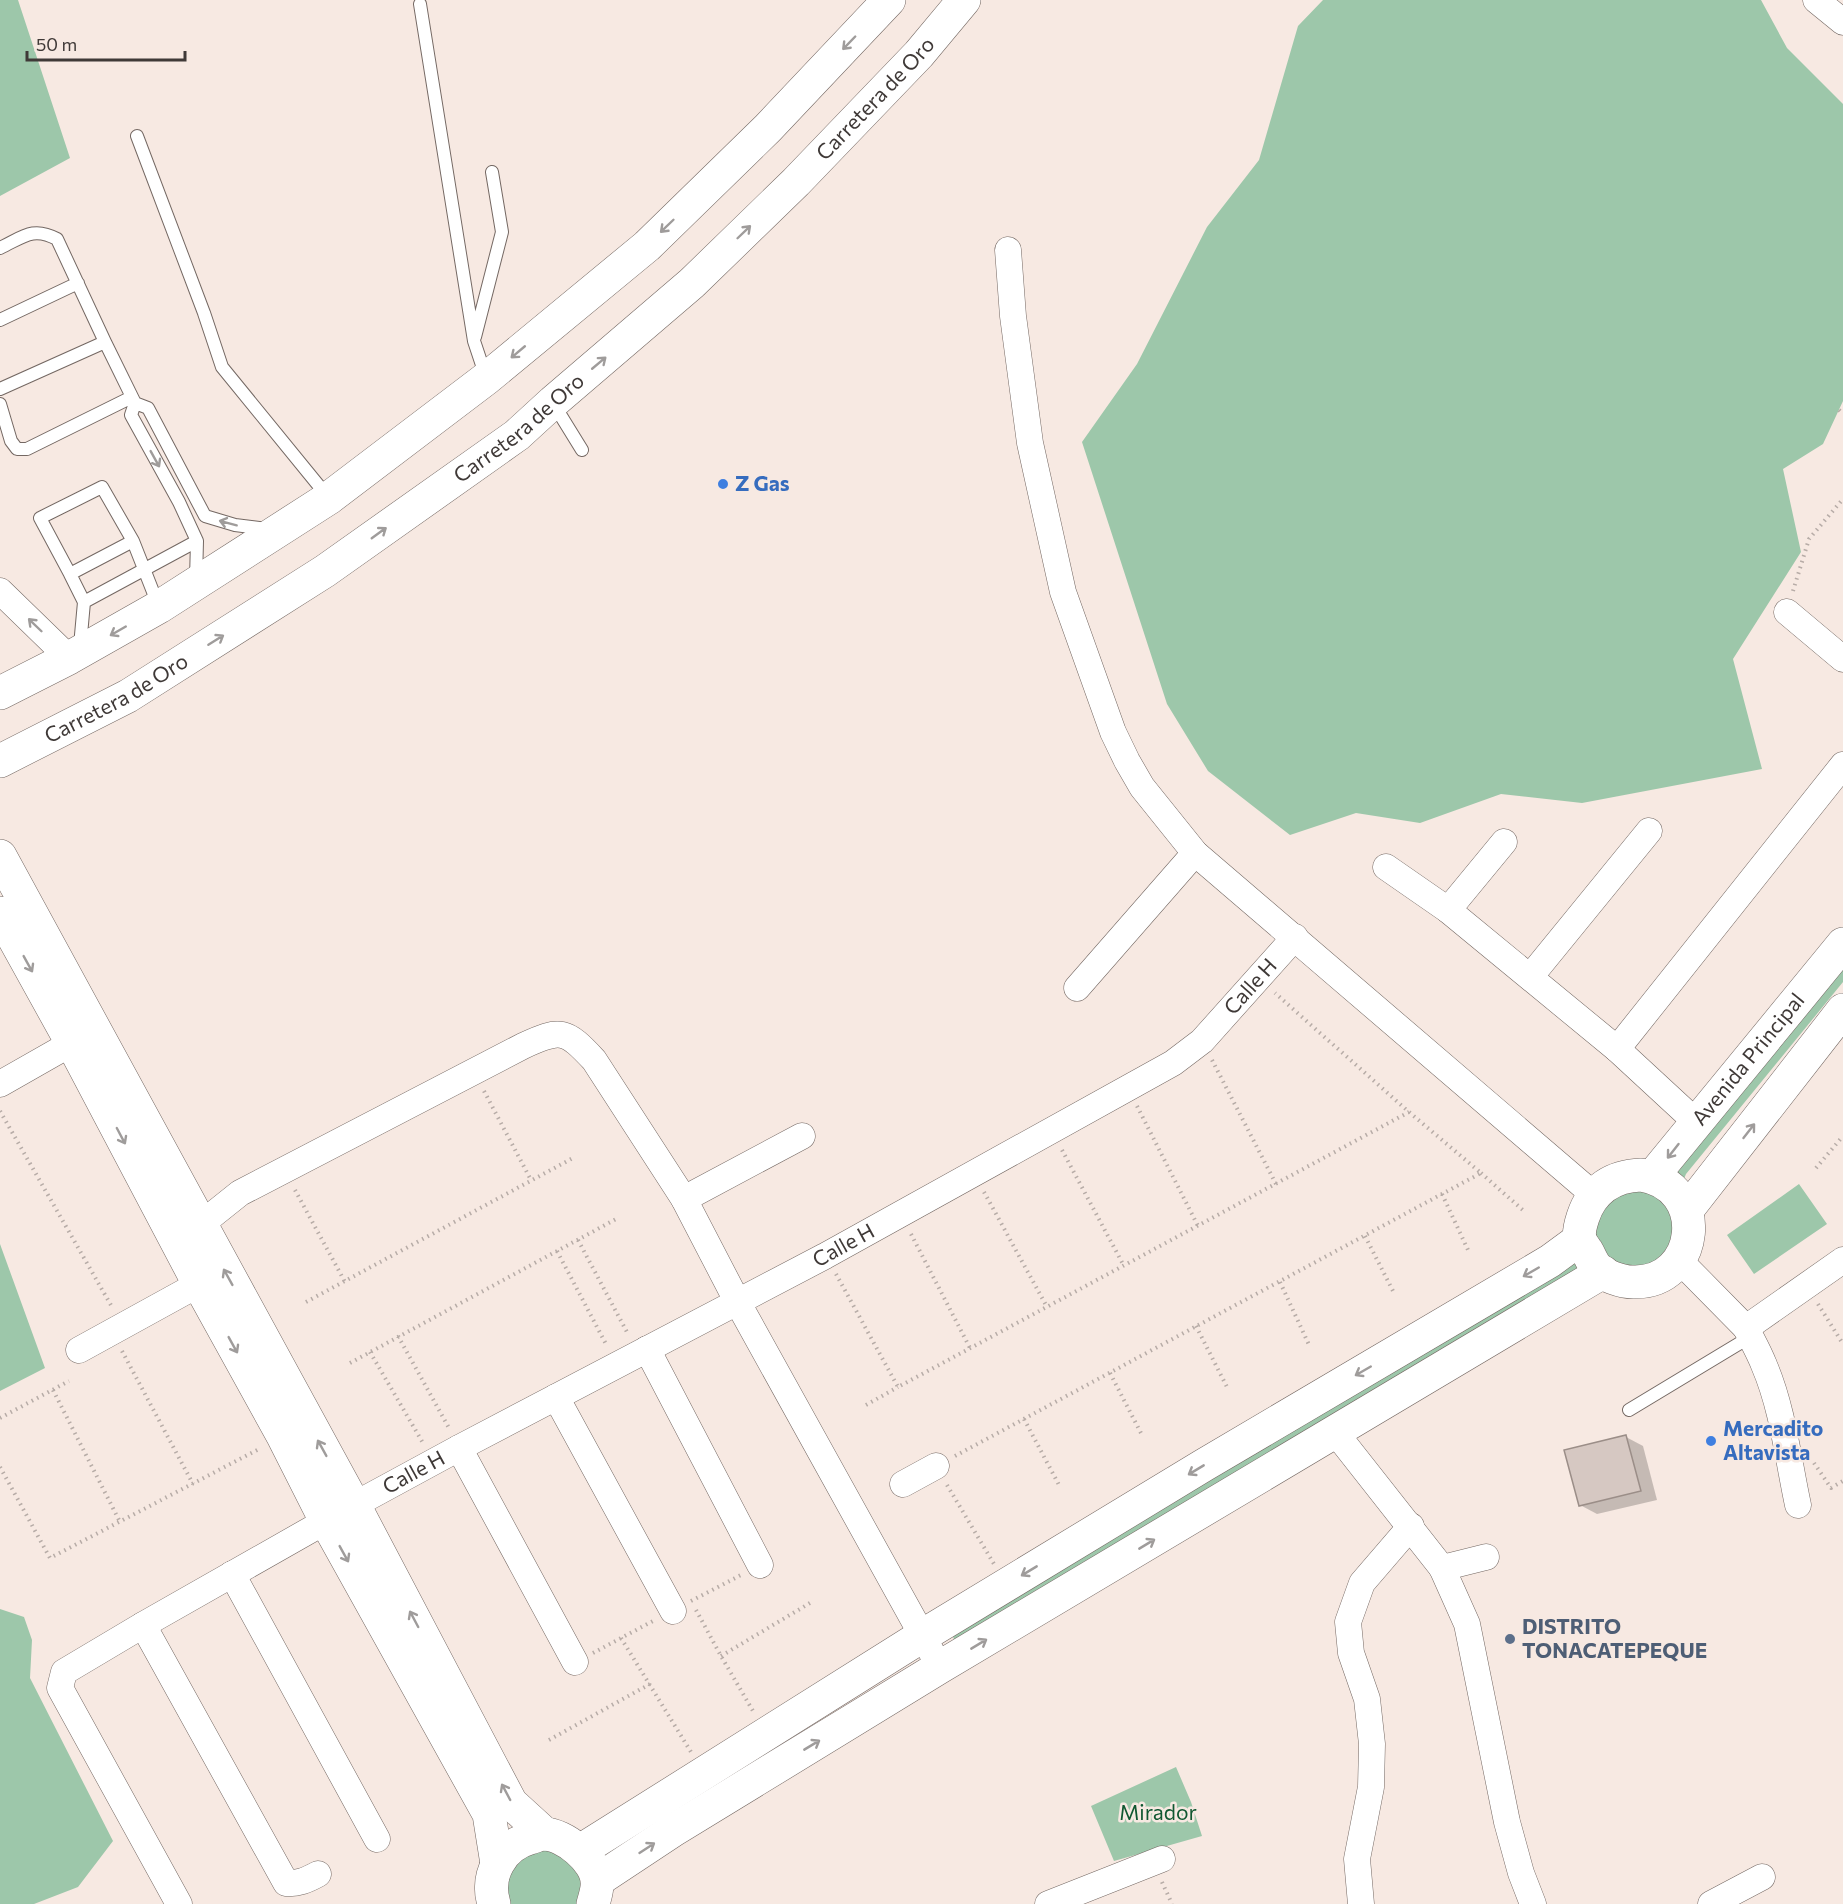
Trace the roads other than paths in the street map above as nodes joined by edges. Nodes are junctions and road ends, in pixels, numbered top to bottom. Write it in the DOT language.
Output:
graph roads {
  1 [pos="889,0"];
  2 [pos="964,0"];
  3 [pos="1816,0"];
  4 [pos="420,4"];
  5 [pos="1843,22"];
  6 [pos="136,136"];
  7 [pos="492,172"];
  8 [pos="0,248"];
  9 [pos="1008,250"];
  10 [pos="78,283"];
  11 [pos="0,320"];
  12 [pos="474,341"];
  13 [pos="105,342"];
  14 [pos="487,378"];
  15 [pos="0,389"];
  16 [pos="552,402"];
  17 [pos="0,404"];
  18 [pos="133,405"];
  19 [pos="582,450"];
  20 [pos="329,498"];
  21 [pos="279,530"];
  22 [pos="133,541"];
  23 [pos="197,541"];
  24 [pos="144,569"];
  25 [pos="70,574"];
  26 [pos="196,584"];
  27 [pos="0,591"];
  28 [pos="84,602"];
  29 [pos="159,607"];
  30 [pos="1787,612"];
  31 [pos="75,655"];
  32 [pos="1843,659"];
  33 [pos="0,693"];
  34 [pos="11,756"];
  35 [pos="1843,765"];
  36 [pos="0,782"];
  37 [pos="1649,831"];
  38 [pos="1504,842"];
  39 [pos="1195,853"];
  40 [pos="0,856"];
  41 [pos="1386,867"];
  42 [pos="1448,910"];
  43 [pos="0,913"];
  44 [pos="1295,937"];
  45 [pos="1843,944"];
  46 [pos="1530,977"];
  47 [pos="1077,988"];
  48 [pos="1843,1010"];
  49 [pos="72,1043"];
  50 [pos="1617,1049"];
  51 [pos="0,1084"];
  52 [pos="1696,1122"];
  53 [pos="802,1136"];
  54 [pos="1652,1177"];
  55 [pos="1594,1195"];
  56 [pos="684,1199"];
  57 [pos="1687,1210"];
  58 [pos="188,1232"];
  59 [pos="1580,1239"];
  60 [pos="1679,1260"];
  61 [pos="1843,1260"];
  62 [pos="1602,1272"];
  63 [pos="199,1284"];
  64 [pos="738,1303"];
  65 [pos="1748,1332"];
  66 [pos="79,1350"];
  67 [pos="634,1356"];
  68 [pos="556,1397"];
  69 [pos="1629,1410"];
  70 [pos="1335,1432"];
  71 [pos="459,1448"];
  72 [pos="936,1466"];
  73 [pos="903,1484"];
  74 [pos="1798,1505"];
  75 [pos="340,1513"];
  76 [pos="1411,1526"];
  77 [pos="1486,1557"];
  78 [pos="760,1565"];
  79 [pos="1442,1568"];
  80 [pos="232,1574"];
  81 [pos="682,1606"];
  82 [pos="143,1624"];
  83 [pos="922,1636"];
  84 [pos="575,1662"];
  85 [pos="940,1667"];
  86 [pos="545,1834"];
  87 [pos="377,1839"];
  88 [pos="580,1851"];
  89 [pos="1162,1859"];
  90 [pos="497,1864"];
  91 [pos="318,1875"];
  92 [pos="1762,1877"];
  93 [pos="596,1892"];
  94 [pos="487,1901"];
  95 [pos="179,1904"];
  96 [pos="1048,1904"];
  97 [pos="1361,1904"];
  98 [pos="1533,1904"];
  99 [pos="1711,1904"];
  1 -- 14 [label="main road, one-way"];
  16 -- 2 [label="main road, Carretera de Oro, one-way"];
  3 -- 5 [label="street"];
  4 -- 12 [label="lane"];
  6 -- 20 [label="lane"];
  7 -- 12 [label="lane"];
  8 -- 10 [label="lane"];
  9 -- 39 [label="street"];
  10 -- 11 [label="lane"];
  10 -- 13 [label="lane"];
  12 -- 14 [label="lane"];
  13 -- 15 [label="lane"];
  13 -- 18 [label="lane"];
  14 -- 20 [label="main road"];
  16 -- 19 [label="lane"];
  34 -- 16 [label="main road, Carretera de Oro, one-way"];
  17 -- 18 [label="lane"];
  21 -- 18 [label="lane, one-way"];
  18 -- 23 [label="lane, one-way"];
  20 -- 21 [label="main road"];
  21 -- 26 [label="main road"];
  22 -- 24 [label="lane"];
  22 -- 25 [label="lane"];
  22 -- 25 [label="lane"];
  23 -- 24 [label="lane"];
  23 -- 26 [label="lane"];
  24 -- 28 [label="lane"];
  24 -- 29 [label="lane"];
  25 -- 28 [label="lane"];
  26 -- 29 [label="main road"];
  31 -- 27 [label="street, one-way"];
  28 -- 31 [label="lane"];
  29 -- 31 [label="main road, one-way"];
  30 -- 32 [label="street"];
  31 -- 33 [label="main road"];
  34 -- 36 [label="main road"];
  35 -- 50 [label="street"];
  37 -- 46 [label="street"];
  38 -- 42 [label="street"];
  39 -- 44 [label="street"];
  39 -- 47 [label="street"];
  40 -- 58 [label="main road"];
  41 -- 42 [label="street"];
  42 -- 46 [label="street"];
  43 -- 49 [label="main road, one-way"];
  44 -- 55 [label="street"];
  44 -- 64 [label="street, Calle H"];
  45 -- 52 [label="main road, Avenida Principal"];
  46 -- 50 [label="street"];
  57 -- 48 [label="main road, Avenida Principal, one-way"];
  49 -- 51 [label="street"];
  49 -- 58 [label="main road, one-way"];
  50 -- 52 [label="street"];
  52 -- 54 [label="main road, Avenida Principal, one-way"];
  53 -- 56 [label="street"];
  54 -- 55 [label="main road"];
  54 -- 57 [label="main road"];
  55 -- 59 [label="main road"];
  56 -- 58 [label="street"];
  56 -- 64 [label="street"];
  57 -- 60 [label="main road"];
  58 -- 63 [label="main road"];
  75 -- 58 [label="main road, one-way"];
  59 -- 62 [label="main road"];
  59 -- 83 [label="main road, one-way"];
  60 -- 62 [label="main road"];
  60 -- 65 [label="street"];
  61 -- 65 [label="street"];
  62 -- 70 [label="main road"];
  63 -- 66 [label="street"];
  63 -- 75 [label="main road, one-way"];
  64 -- 67 [label="street, Calle H"];
  64 -- 83 [label="street"];
  65 -- 69 [label="lane"];
  65 -- 74 [label="street"];
  67 -- 68 [label="street, Calle H"];
  67 -- 78 [label="street"];
  68 -- 71 [label="street, Calle H"];
  68 -- 81 [label="street"];
  70 -- 76 [label="street"];
  85 -- 70 [label="main road, one-way"];
  71 -- 75 [label="street, Calle H"];
  71 -- 84 [label="street"];
  72 -- 73 [label="street"];
  75 -- 80 [label="street, Calle H"];
  86 -- 75 [label="main road, one-way"];
  75 -- 90 [label="main road, one-way"];
  76 -- 79 [label="street"];
  76 -- 97 [label="street"];
  77 -- 79 [label="street"];
  79 -- 98 [label="street"];
  80 -- 82 [label="street, Calle H"];
  80 -- 87 [label="street"];
  82 -- 91 [label="street"];
  82 -- 95 [label="street, Calle H"];
  83 -- 85 [label="street"];
  83 -- 88 [label="main road"];
  93 -- 85 [label="main road, one-way"];
  86 -- 88 [label="main road"];
  86 -- 90 [label="main road"];
  88 -- 93 [label="main road"];
  89 -- 96 [label="street"];
  90 -- 94 [label="main road"];
  92 -- 99 [label="street"];
}
